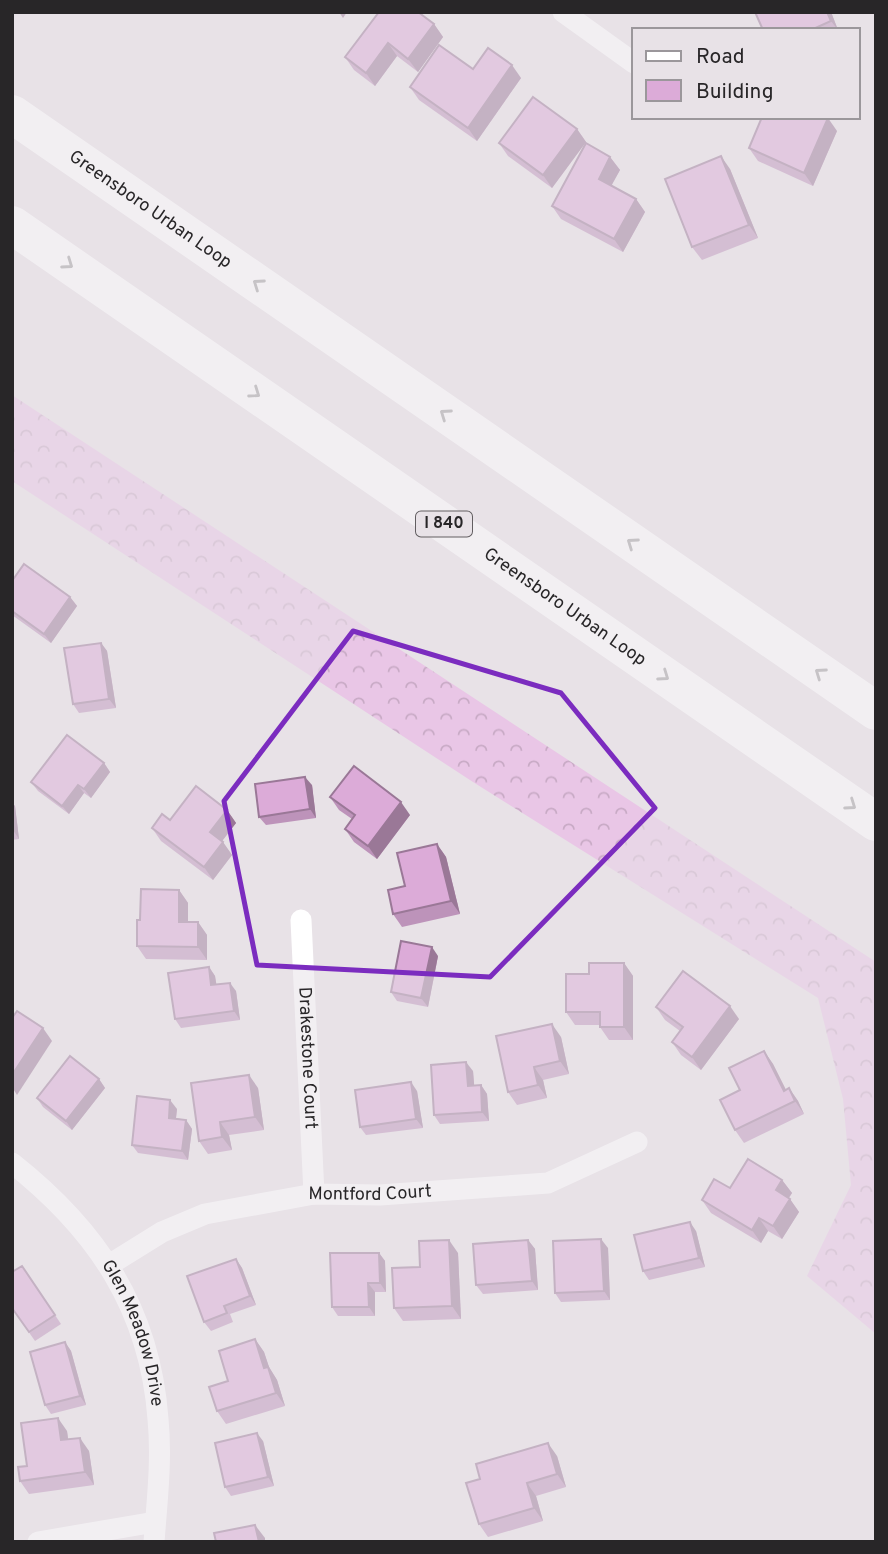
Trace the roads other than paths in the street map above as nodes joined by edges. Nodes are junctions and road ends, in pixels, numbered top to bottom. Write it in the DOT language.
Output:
graph roads {
  1 [pos="563,12"];
  2 [pos="632,62"];
  3 [pos="12,114"];
  4 [pos="12,225"];
  5 [pos="876,711"];
  6 [pos="876,822"];
  7 [pos="301,920"];
  8 [pos="637,1142"];
  9 [pos="12,1163"];
  10 [pos="314,1194"];
  11 [pos="109,1265"];
  12 [pos="155,1532"];
  13 [pos="38,1542"];
  1 -- 2 [label="street"];
  5 -- 3 [label="highway, Greensboro Urban Loop, one-way"];
  4 -- 6 [label="highway, Greensboro Urban Loop / I 840, one-way"];
  7 -- 10 [label="street, Drakestone Court"];
  8 -- 10 [label="street, Montford Court"];
  9 -- 11 [label="street, Glen Meadow Drive"];
  10 -- 11 [label="street, Montford Court"];
  11 -- 12 [label="street, Glen Meadow Drive"];
  12 -- 13 [label="street"];
}
